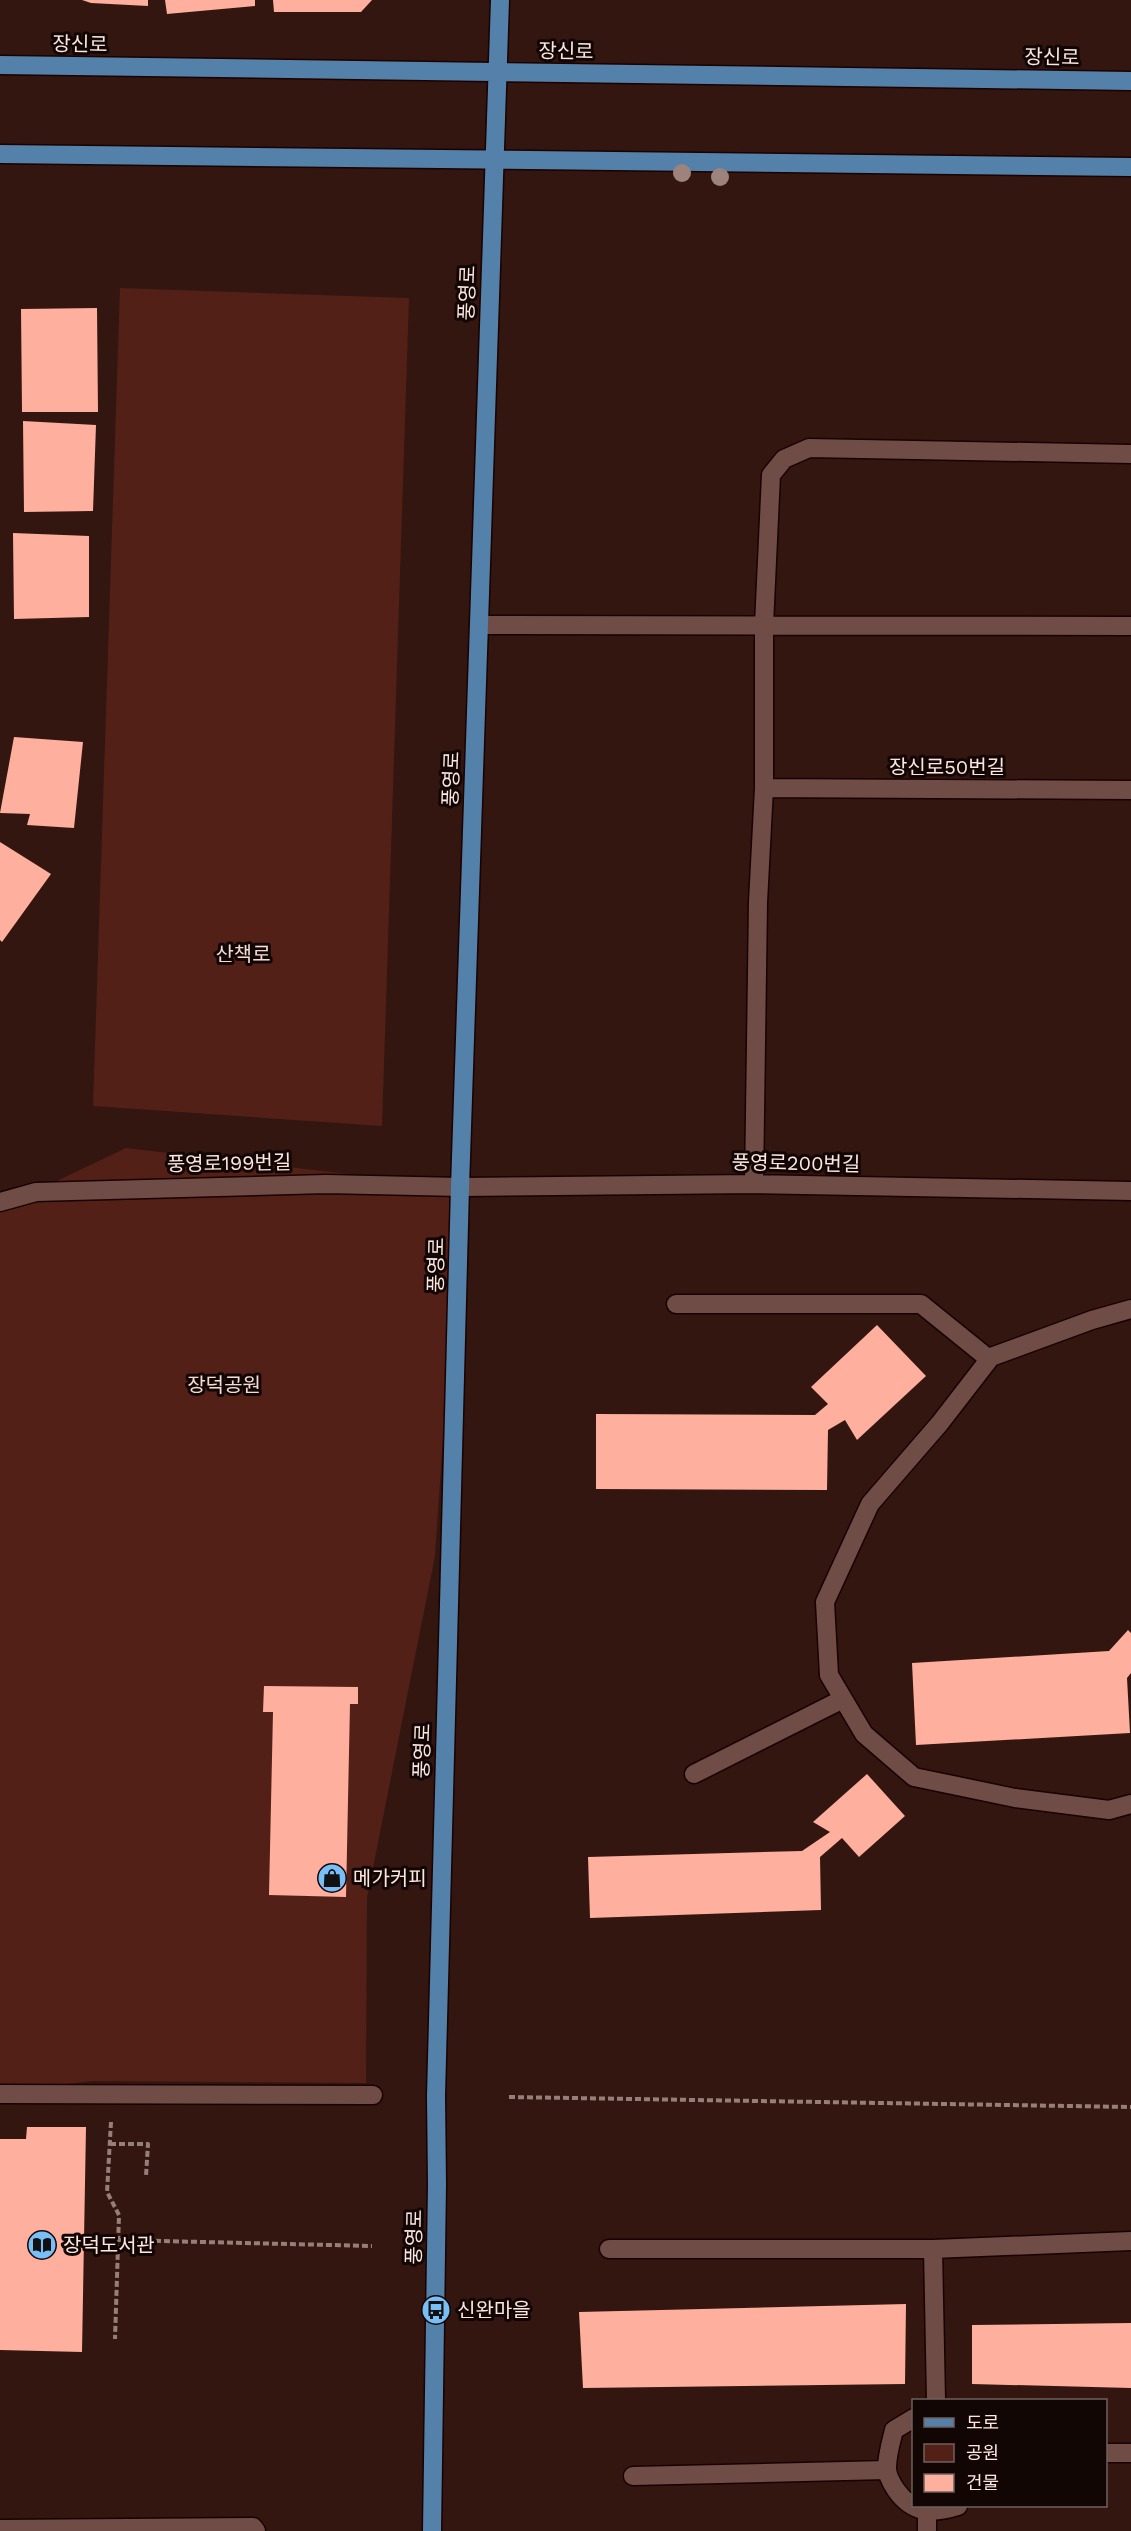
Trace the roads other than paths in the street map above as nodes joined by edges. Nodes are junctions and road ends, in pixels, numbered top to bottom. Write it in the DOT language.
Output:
graph roads {
  1 [pos="500,0"];
  2 [pos="0,65"];
  3 [pos="497,73"];
  4 [pos="1131,81"];
  5 [pos="0,154"];
  6 [pos="494,159"];
  7 [pos="1131,167"];
  8 [pos="1131,454"];
  9 [pos="479,625"];
  10 [pos="764,625"];
  11 [pos="1131,626"];
  12 [pos="764,788"];
  13 [pos="1131,790"];
  14 [pos="754,1184"];
  15 [pos="460,1187"];
  16 [pos="1131,1191"];
  17 [pos="0,1202"];
  18 [pos="676,1304"];
  19 [pos="1131,1309"];
  20 [pos="989,1359"];
  21 [pos="843,1699"];
  22 [pos="694,1774"];
  23 [pos="1131,1804"];
  24 [pos="0,2094"];
  25 [pos="373,2095"];
  26 [pos="1131,2241"];
  27 [pos="609,2249"];
  28 [pos="933,2249"];
  29 [pos="936,2399"];
  30 [pos="912,2419"];
  31 [pos="1107,2453"];
  32 [pos="1131,2453"];
  33 [pos="633,2476"];
  34 [pos="890,2478"];
  35 [pos="912,2506"];
  36 [pos="913,2507"];
  37 [pos="953,2507"];
  38 [pos="927,2511"];
  39 [pos="0,2529"];
  40 [pos="256,2531"];
  41 [pos="432,2531"];
  42 [pos="927,2531"];
  1 -- 3 [label="main road, 풍영로"];
  2 -- 3 [label="main road, 장신로"];
  3 -- 4 [label="main road, 장신로"];
  3 -- 6 [label="main road, 풍영로"];
  5 -- 6 [label="main road"];
  6 -- 7 [label="main road"];
  6 -- 9 [label="main road, 풍영로"];
  8 -- 10 [label="street"];
  9 -- 10 [label="street"];
  9 -- 15 [label="main road, 풍영로"];
  10 -- 11 [label="street"];
  10 -- 12 [label="street"];
  12 -- 13 [label="street, 장신로50번길"];
  12 -- 14 [label="street"];
  14 -- 15 [label="street, 풍영로200번길"];
  14 -- 16 [label="street, 풍영로200번길"];
  15 -- 17 [label="street, 풍영로199번길"];
  15 -- 41 [label="main road, 풍영로"];
  18 -- 20 [label="street"];
  19 -- 20 [label="street"];
  20 -- 21 [label="street"];
  21 -- 22 [label="street"];
  21 -- 23 [label="street"];
  24 -- 25 [label="street"];
  26 -- 28 [label="street"];
  27 -- 28 [label="street"];
  28 -- 29 [label="street"];
  30 -- 34 [label="street"];
  31 -- 32 [label="street"];
  33 -- 34 [label="street"];
  34 -- 35 [label="street"];
  36 -- 38 [label="street"];
  37 -- 38 [label="street"];
  38 -- 42 [label="street"];
  39 -- 40 [label="street"];
}
